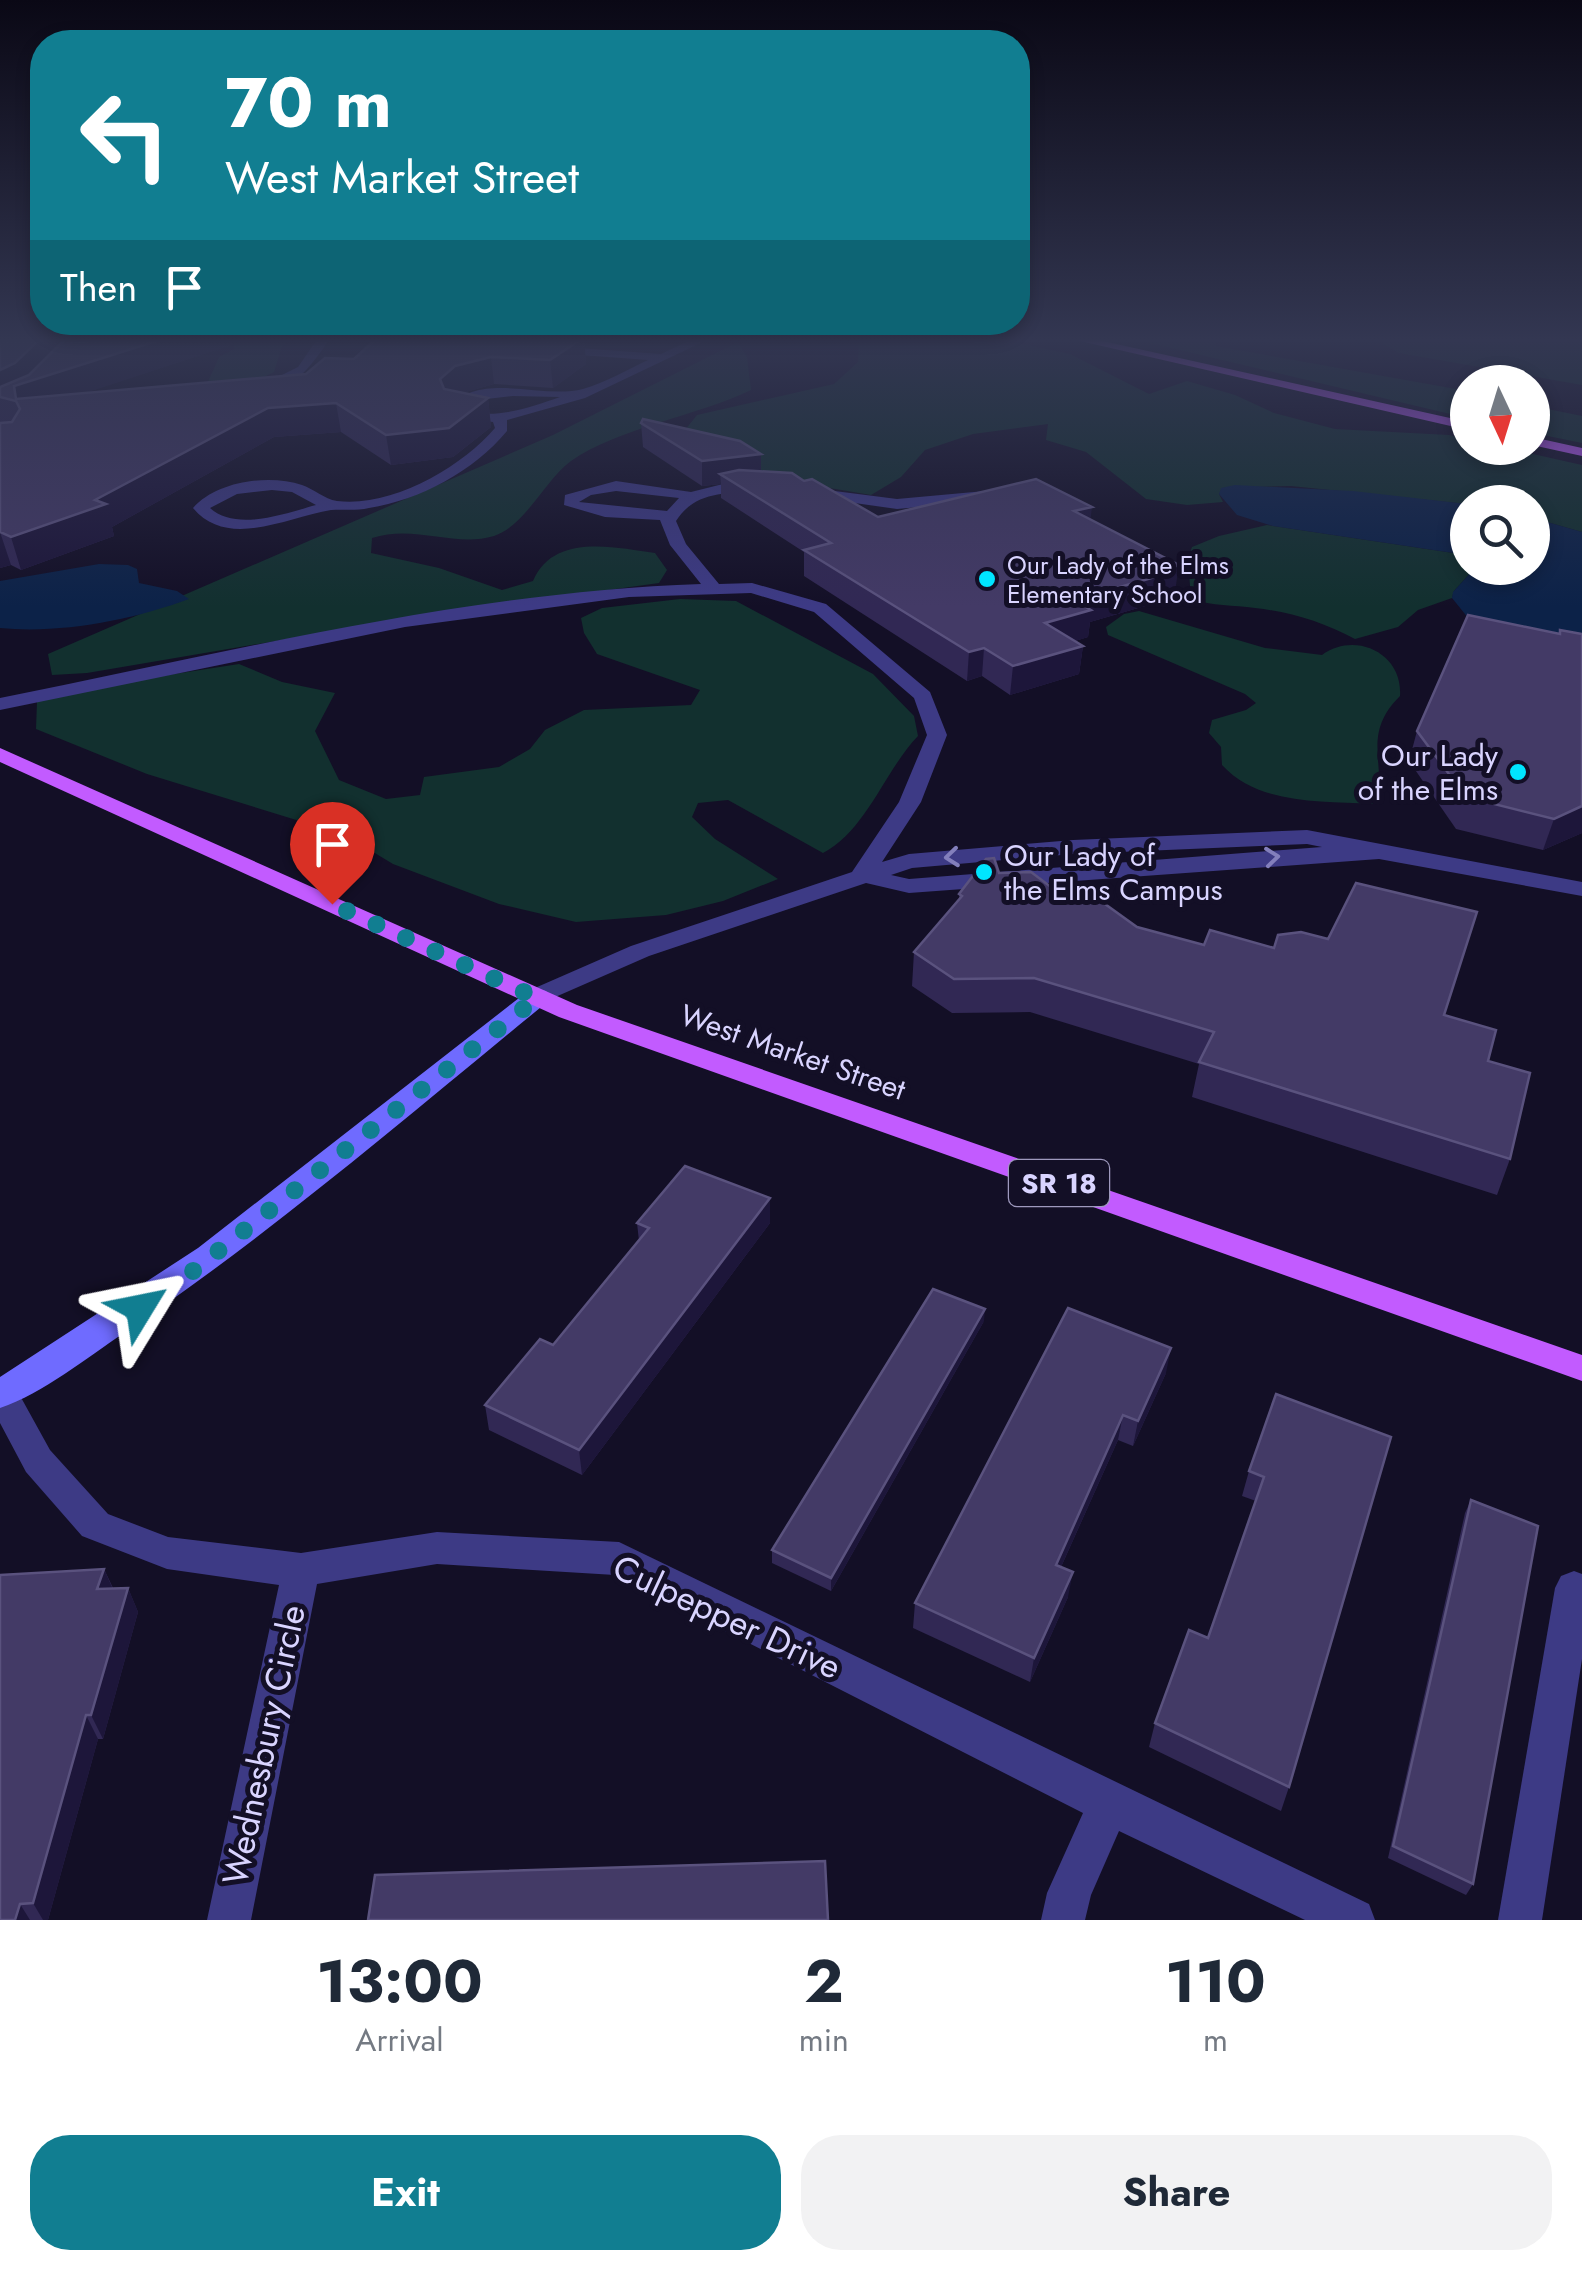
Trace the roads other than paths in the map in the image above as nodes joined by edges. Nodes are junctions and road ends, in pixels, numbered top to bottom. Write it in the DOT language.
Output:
graph roads {
  1 [pos="502,428"];
  2 [pos="1550,445"];
  3 [pos="1582,452"];
  4 [pos="768,487"];
  5 [pos="800,492"];
  6 [pos="987,495"];
  7 [pos="692,497"];
  8 [pos="332,505"];
  9 [pos="670,516"];
  10 [pos="714,589"];
  11 [pos="0,704"];
  12 [pos="0,754"];
  13 [pos="862,875"];
  14 [pos="1582,888"];
  15 [pos="537,998"];
  16 [pos="1582,1368"];
  17 [pos="1,1394"];
  18 [pos="300,1570"];
  19 [pos="1574,1588"];
  20 [pos="1109,1804"];
  21 [pos="229,1920"];
  22 [pos="1063,1920"];
  23 [pos="1354,1920"];
  24 [pos="1520,1920"];
  1 -- 8 [label="street"];
  2 -- 3 [label="main road"];
  4 -- 7 [label="street"];
  5 -- 6 [label="street"];
  7 -- 9 [label="street"];
  7 -- 9 [label="street"];
  8 -- 8 [label="street"];
  9 -- 10 [label="street"];
  10 -- 11 [label="street"];
  10 -- 13 [label="street"];
  12 -- 15 [label="main road, West Market Street / SR 18"];
  13 -- 14 [label="street"];
  13 -- 15 [label="street"];
  15 -- 16 [label="main road, West Market Street / SR 18"];
  15 -- 17 [label="main road"];
  17 -- 18 [label="street, Culpepper Drive"];
  18 -- 20 [label="street, Culpepper Drive"];
  18 -- 21 [label="street, Wednesbury Circle"];
  19 -- 24 [label="street"];
  20 -- 22 [label="street"];
  20 -- 23 [label="street, Culpepper Drive"];
}
